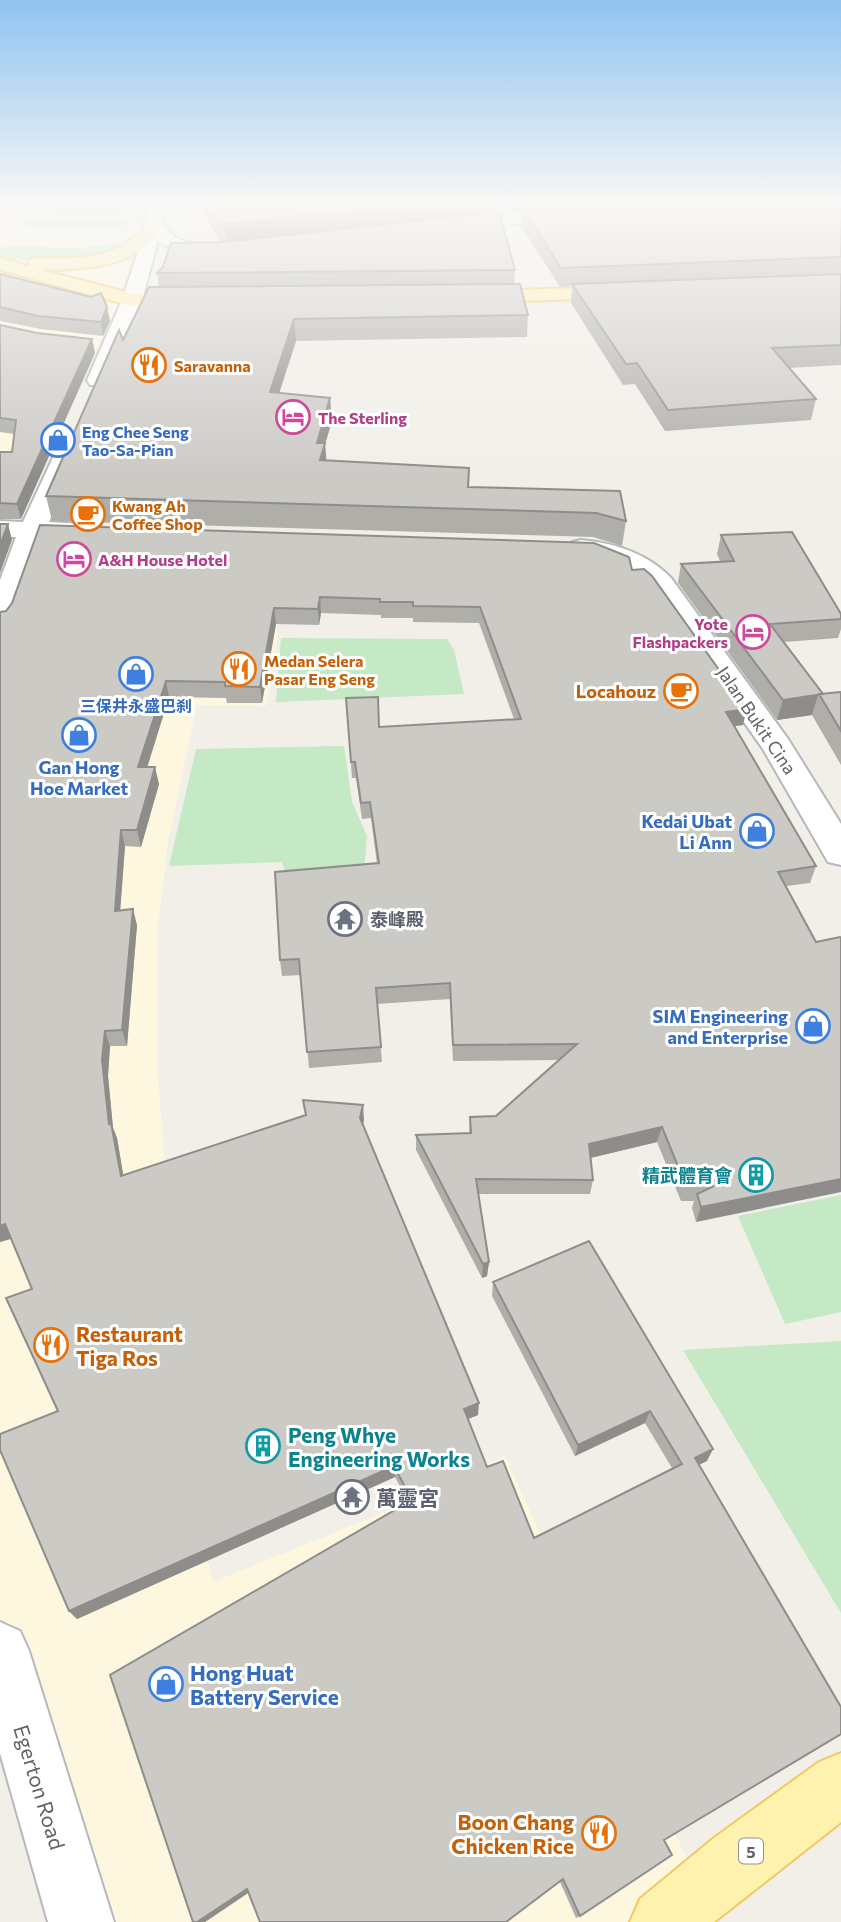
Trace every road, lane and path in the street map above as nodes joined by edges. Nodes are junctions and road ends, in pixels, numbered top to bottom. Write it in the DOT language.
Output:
graph roads {
  1 [pos="116,296"];
  2 [pos="133,296"];
  3 [pos="522,296"];
  4 [pos="450,298"];
  5 [pos="132,300"];
  6 [pos="211,300"];
  7 [pos="88,344"];
  8 [pos="112,346"];
  9 [pos="91,397"];
  10 [pos="75,435"];
  11 [pos="0,529"];
  12 [pos="32,530"];
  13 [pos="118,532"];
  14 [pos="552,547"];
  15 [pos="0,618"];
  16 [pos="841,853"];
  17 [pos="0,1651"];
  18 [pos="841,1784"];
  19 [pos="81,1922"];
  20 [pos="663,1922"];
  1 -- 5 [label="main road"];
  2 -- 5 [label="street"];
  3 -- 4 [label="main road"];
  5 -- 6 [label="main road"];
  5 -- 8 [label="street"];
  7 -- 8 [label="street"];
  8 -- 9 [label="street"];
  10 -- 12 [label="street"];
  11 -- 12 [label="street"];
  12 -- 13 [label="street"];
  12 -- 15 [label="street"];
  14 -- 16 [label="street, Jalan Bukit Cina"];
  17 -- 19 [label="street, Egerton Road"];
  18 -- 20 [label="main road, 5"];
}
